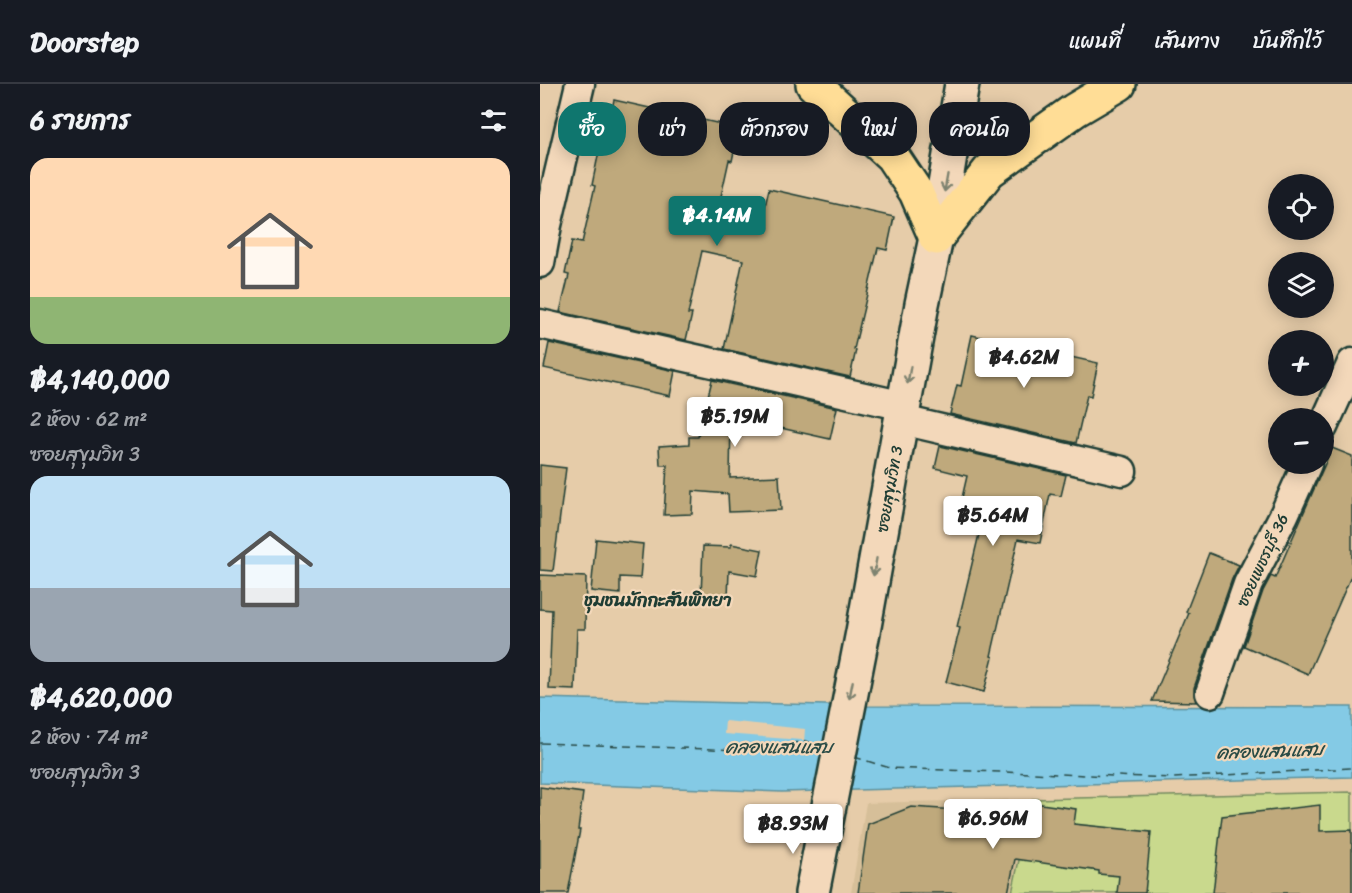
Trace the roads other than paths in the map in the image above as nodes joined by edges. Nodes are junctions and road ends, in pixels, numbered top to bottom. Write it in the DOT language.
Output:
graph roads {
  1 [pos="580,84"];
  2 [pos="813,84"];
  3 [pos="962,84"];
  4 [pos="1119,84"];
  5 [pos="543,230"];
  6 [pos="936,238"];
  7 [pos="540,263"];
  8 [pos="540,324"];
  9 [pos="1352,363"];
  10 [pos="1332,408"];
  11 [pos="903,413"];
  12 [pos="1122,471"];
  13 [pos="1302,474"];
  14 [pos="1210,693"];
  15 [pos="812,893"];
  1 -- 5 [label="street"];
  2 -- 6 [label="main road"];
  3 -- 6 [label="street, ซอยสุขุมวิท 3, one-way"];
  4 -- 6 [label="main road"];
  5 -- 7 [label="street"];
  6 -- 11 [label="street, ซอยสุขุมวิท 3, one-way"];
  8 -- 11 [label="street"];
  9 -- 10 [label="street"];
  11 -- 12 [label="street"];
  11 -- 15 [label="street, ซอยสุขุมวิท 3, one-way"];
  13 -- 14 [label="street, ซอยเพชรบุรี 36"];
}
